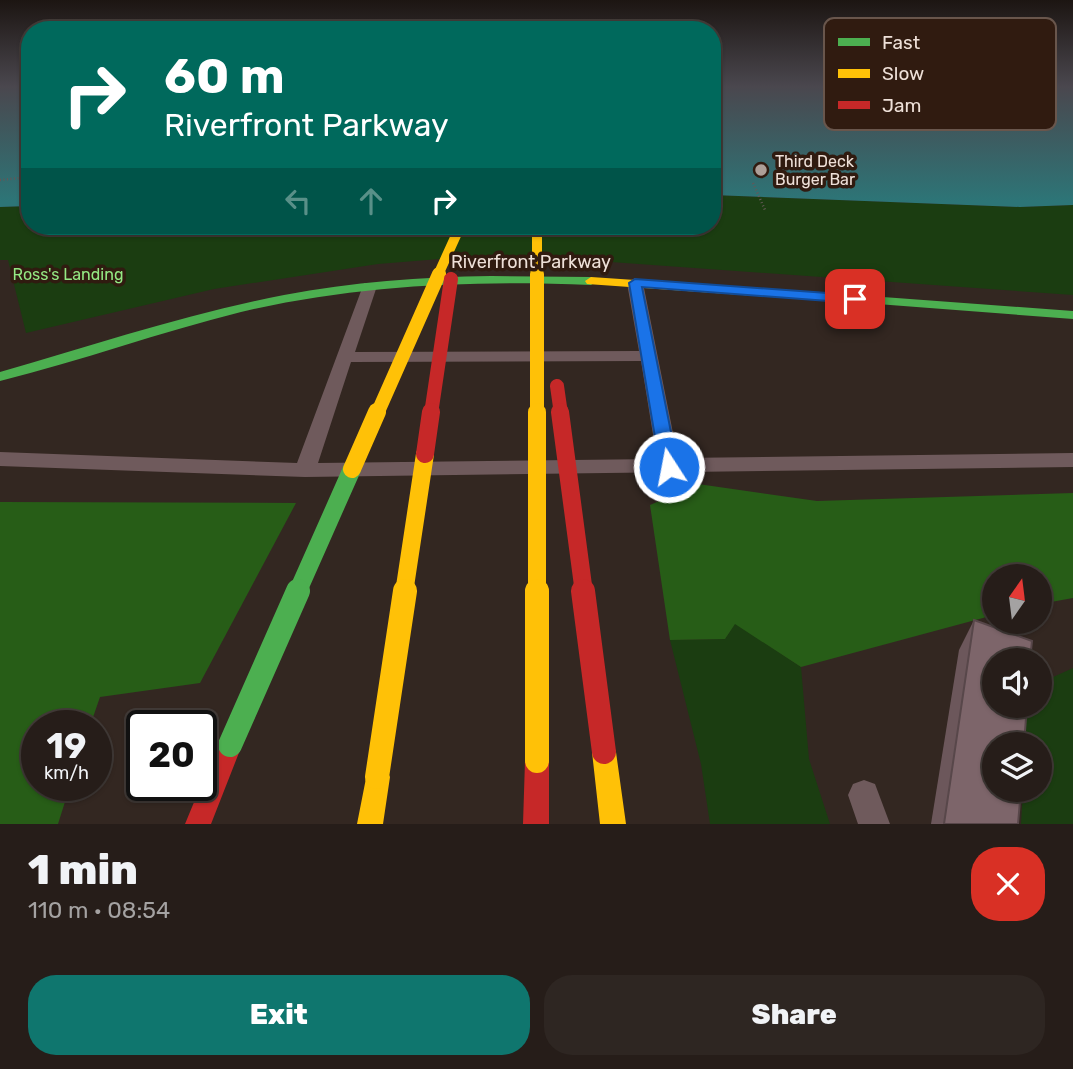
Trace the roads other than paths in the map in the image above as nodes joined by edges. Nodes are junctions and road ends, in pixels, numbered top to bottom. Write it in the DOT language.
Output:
graph roads {
  1 [pos="455,235"];
  2 [pos="457,235"];
  3 [pos="537,235"];
  4 [pos="538,235"];
  5 [pos="635,283"];
  6 [pos="369,286"];
  7 [pos="1073,315"];
  8 [pos="648,356"];
  9 [pos="344,357"];
  10 [pos="0,377"];
  11 [pos="0,458"];
  12 [pos="1073,460"];
  13 [pos="669,467"];
  14 [pos="305,470"];
  15 [pos="198,824"];
  16 [pos="370,824"];
  17 [pos="536,824"];
  18 [pos="613,824"];
  1 -- 15 [label="main road, bridge"];
  2 -- 16 [label="main road, bridge"];
  3 -- 17 [label="main road, bridge"];
  4 -- 18 [label="main road, bridge"];
  5 -- 6 [label="main road, Riverfront Parkway"];
  5 -- 7 [label="main road, Riverfront Parkway"];
  5 -- 8 [label="lane"];
  6 -- 9 [label="lane"];
  6 -- 10 [label="main road, Riverfront Parkway"];
  8 -- 9 [label="lane"];
  8 -- 13 [label="lane"];
  9 -- 14 [label="lane"];
  11 -- 14 [label="lane"];
  12 -- 13 [label="lane"];
  13 -- 14 [label="lane"];
}
